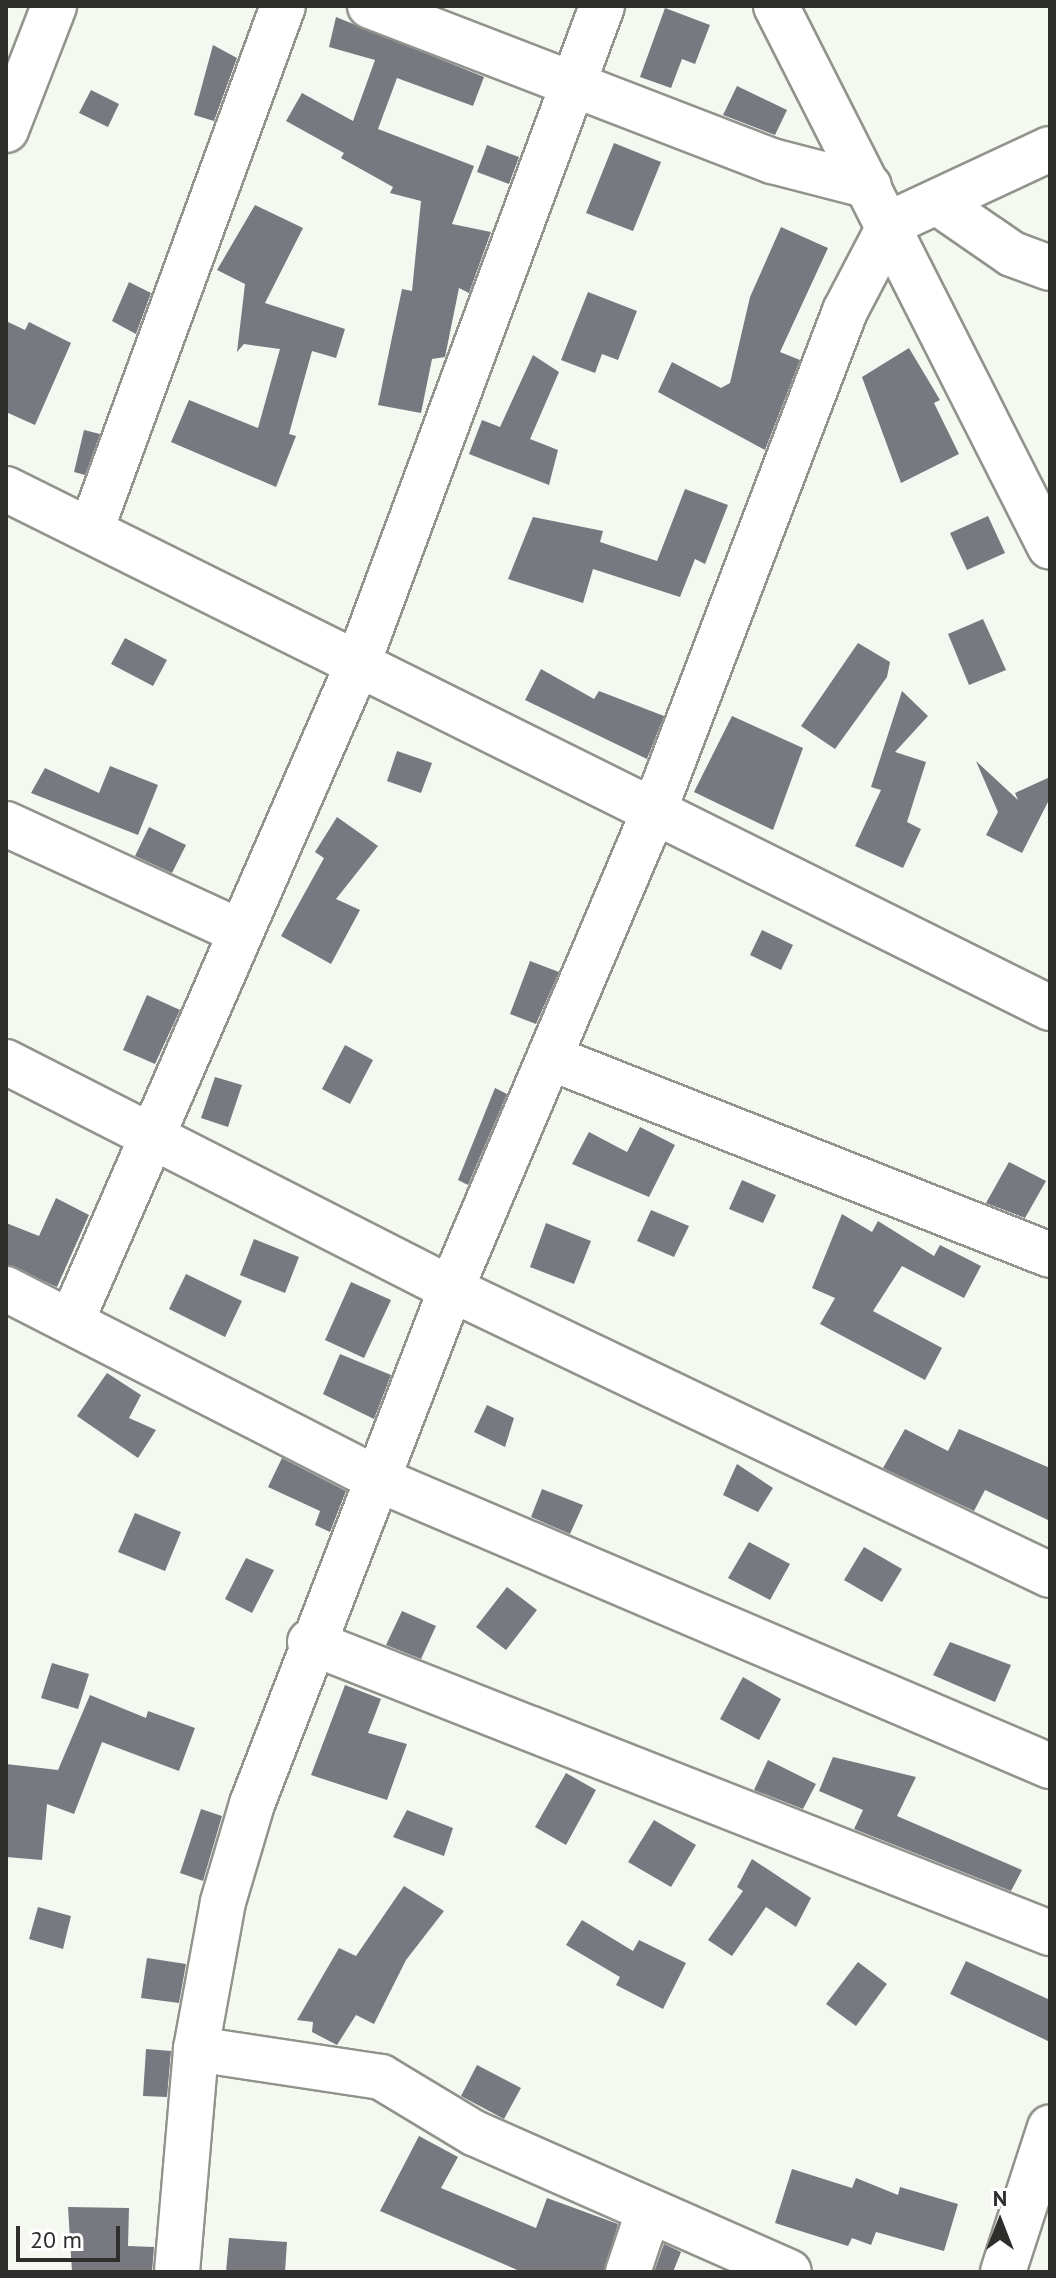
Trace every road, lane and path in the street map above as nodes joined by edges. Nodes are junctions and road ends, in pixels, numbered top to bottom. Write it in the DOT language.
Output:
graph roads {
  1 [pos="54,6"];
  2 [pos="283,6"];
  3 [pos="370,6"];
  4 [pos="602,6"];
  5 [pos="776,6"];
  6 [pos="571,86"];
  7 [pos="6,130"];
  8 [pos="1050,149"];
  9 [pos="880,205"];
  10 [pos="941,205"];
  11 [pos="1050,268"];
  12 [pos="6,489"];
  13 [pos="91,530"];
  14 [pos="1050,547"];
  15 [pos="357,666"];
  16 [pos="654,811"];
  17 [pos="6,824"];
  18 [pos="239,931"];
  19 [pos="1050,1008"];
  20 [pos="551,1058"];
  21 [pos="6,1062"];
  22 [pos="151,1132"];
  23 [pos="1050,1255"];
  24 [pos="6,1289"];
  25 [pos="451,1289"];
  26 [pos="72,1320"];
  27 [pos="382,1481"];
  28 [pos="1050,1575"];
  29 [pos="310,1642"];
  30 [pos="1050,1766"];
  31 [pos="1050,1933"];
  32 [pos="196,2049"];
  33 [pos="1050,2127"];
  34 [pos="1041,2187"];
  35 [pos="648,2213"];
  36 [pos="177,2272"];
  37 [pos="628,2272"];
  38 [pos="789,2272"];
  39 [pos="1003,2272"];
  1 -- 7 [label="street"];
  2 -- 13 [label="street"];
  3 -- 6 [label="street"];
  4 -- 6 [label="street"];
  5 -- 9 [label="street"];
  6 -- 9 [label="street"];
  6 -- 15 [label="street"];
  8 -- 10 [label="street"];
  9 -- 10 [label="street"];
  9 -- 14 [label="street"];
  9 -- 16 [label="street"];
  10 -- 11 [label="street"];
  12 -- 13 [label="street"];
  13 -- 15 [label="street"];
  15 -- 16 [label="street"];
  15 -- 18 [label="street"];
  16 -- 19 [label="street"];
  16 -- 20 [label="street"];
  17 -- 18 [label="street"];
  18 -- 22 [label="street"];
  20 -- 23 [label="street"];
  20 -- 25 [label="street"];
  21 -- 22 [label="street"];
  22 -- 25 [label="street"];
  22 -- 26 [label="street"];
  24 -- 26 [label="street"];
  25 -- 27 [label="street"];
  25 -- 28 [label="street"];
  26 -- 27 [label="street"];
  27 -- 29 [label="street"];
  27 -- 30 [label="street"];
  29 -- 31 [label="street"];
  29 -- 32 [label="street"];
  32 -- 35 [label="street"];
  32 -- 36 [label="street"];
  33 -- 34 [label="street"];
  34 -- 39 [label="street"];
  35 -- 37 [label="street"];
  35 -- 38 [label="street"];
}
